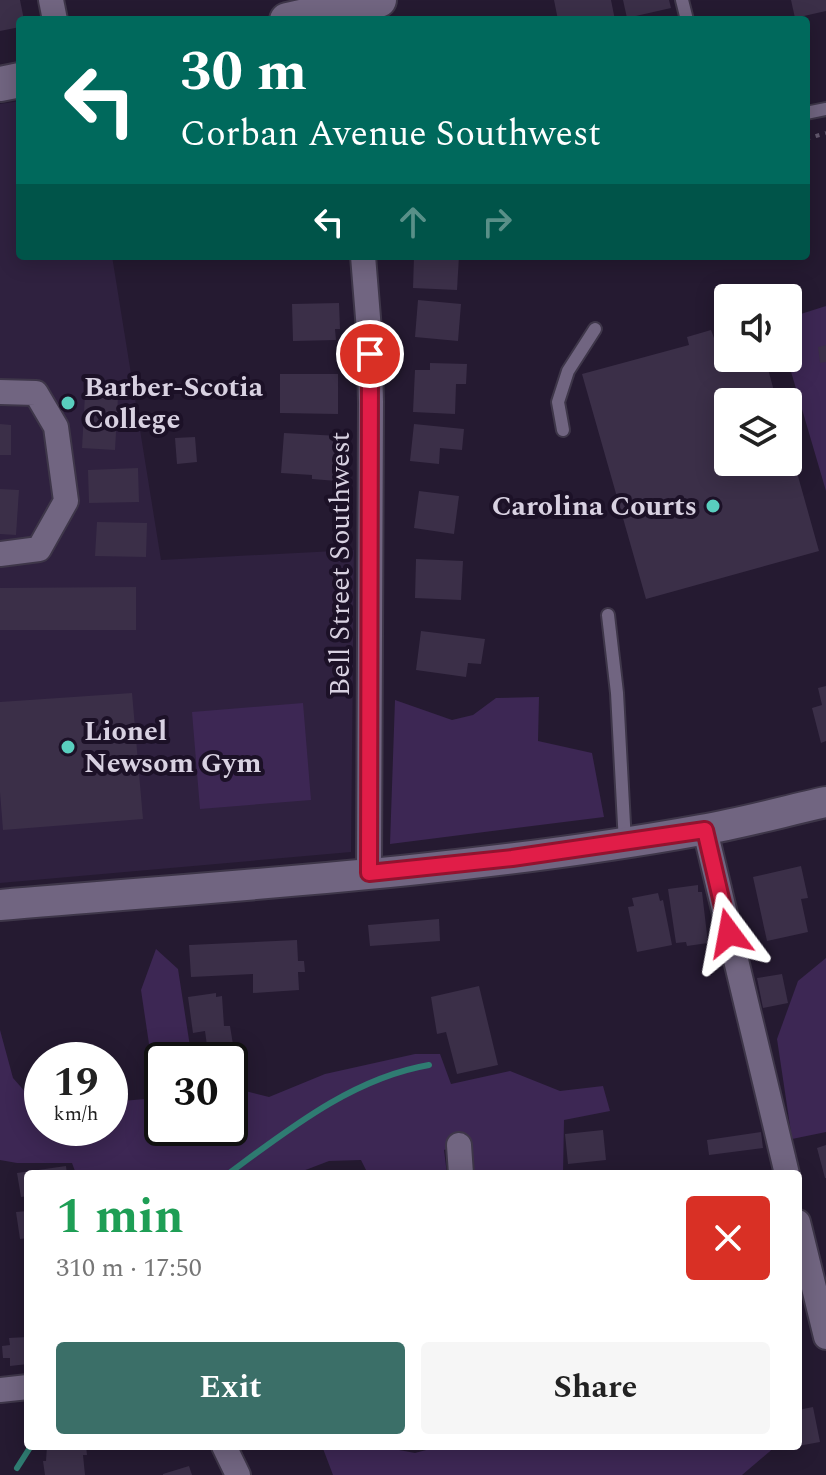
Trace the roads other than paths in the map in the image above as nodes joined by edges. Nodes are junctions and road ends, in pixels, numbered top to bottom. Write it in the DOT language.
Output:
graph roads {
  1 [pos="379,0"];
  2 [pos="327,16"];
  3 [pos="363,260"];
  4 [pos="595,329"];
  5 [pos="0,392"];
  6 [pos="563,430"];
  7 [pos="0,554"];
  8 [pos="608,615"];
  9 [pos="826,802"];
  10 [pos="705,830"];
  11 [pos="625,843"];
  12 [pos="369,873"];
  13 [pos="0,905"];
  14 [pos="459,1145"];
  15 [pos="461,1170"];
  16 [pos="786,1170"];
  17 [pos="802,1242"];
  18 [pos="813,1297"];
  19 [pos="826,1337"];
  20 [pos="24,1387"];
  21 [pos="0,1390"];
  22 [pos="226,1450"];
  23 [pos="238,1475"];
  1 -- 2 [label="main road"];
  3 -- 12 [label="street, Bell Street Southwest"];
  4 -- 6 [label="lane"];
  5 -- 7 [label="street"];
  8 -- 11 [label="lane"];
  9 -- 10 [label="street"];
  10 -- 11 [label="street"];
  10 -- 16 [label="street"];
  11 -- 12 [label="street"];
  12 -- 13 [label="street"];
  14 -- 15 [label="street"];
  17 -- 18 [label="street"];
  18 -- 19 [label="street"];
  20 -- 21 [label="street"];
  22 -- 23 [label="street"];
}
